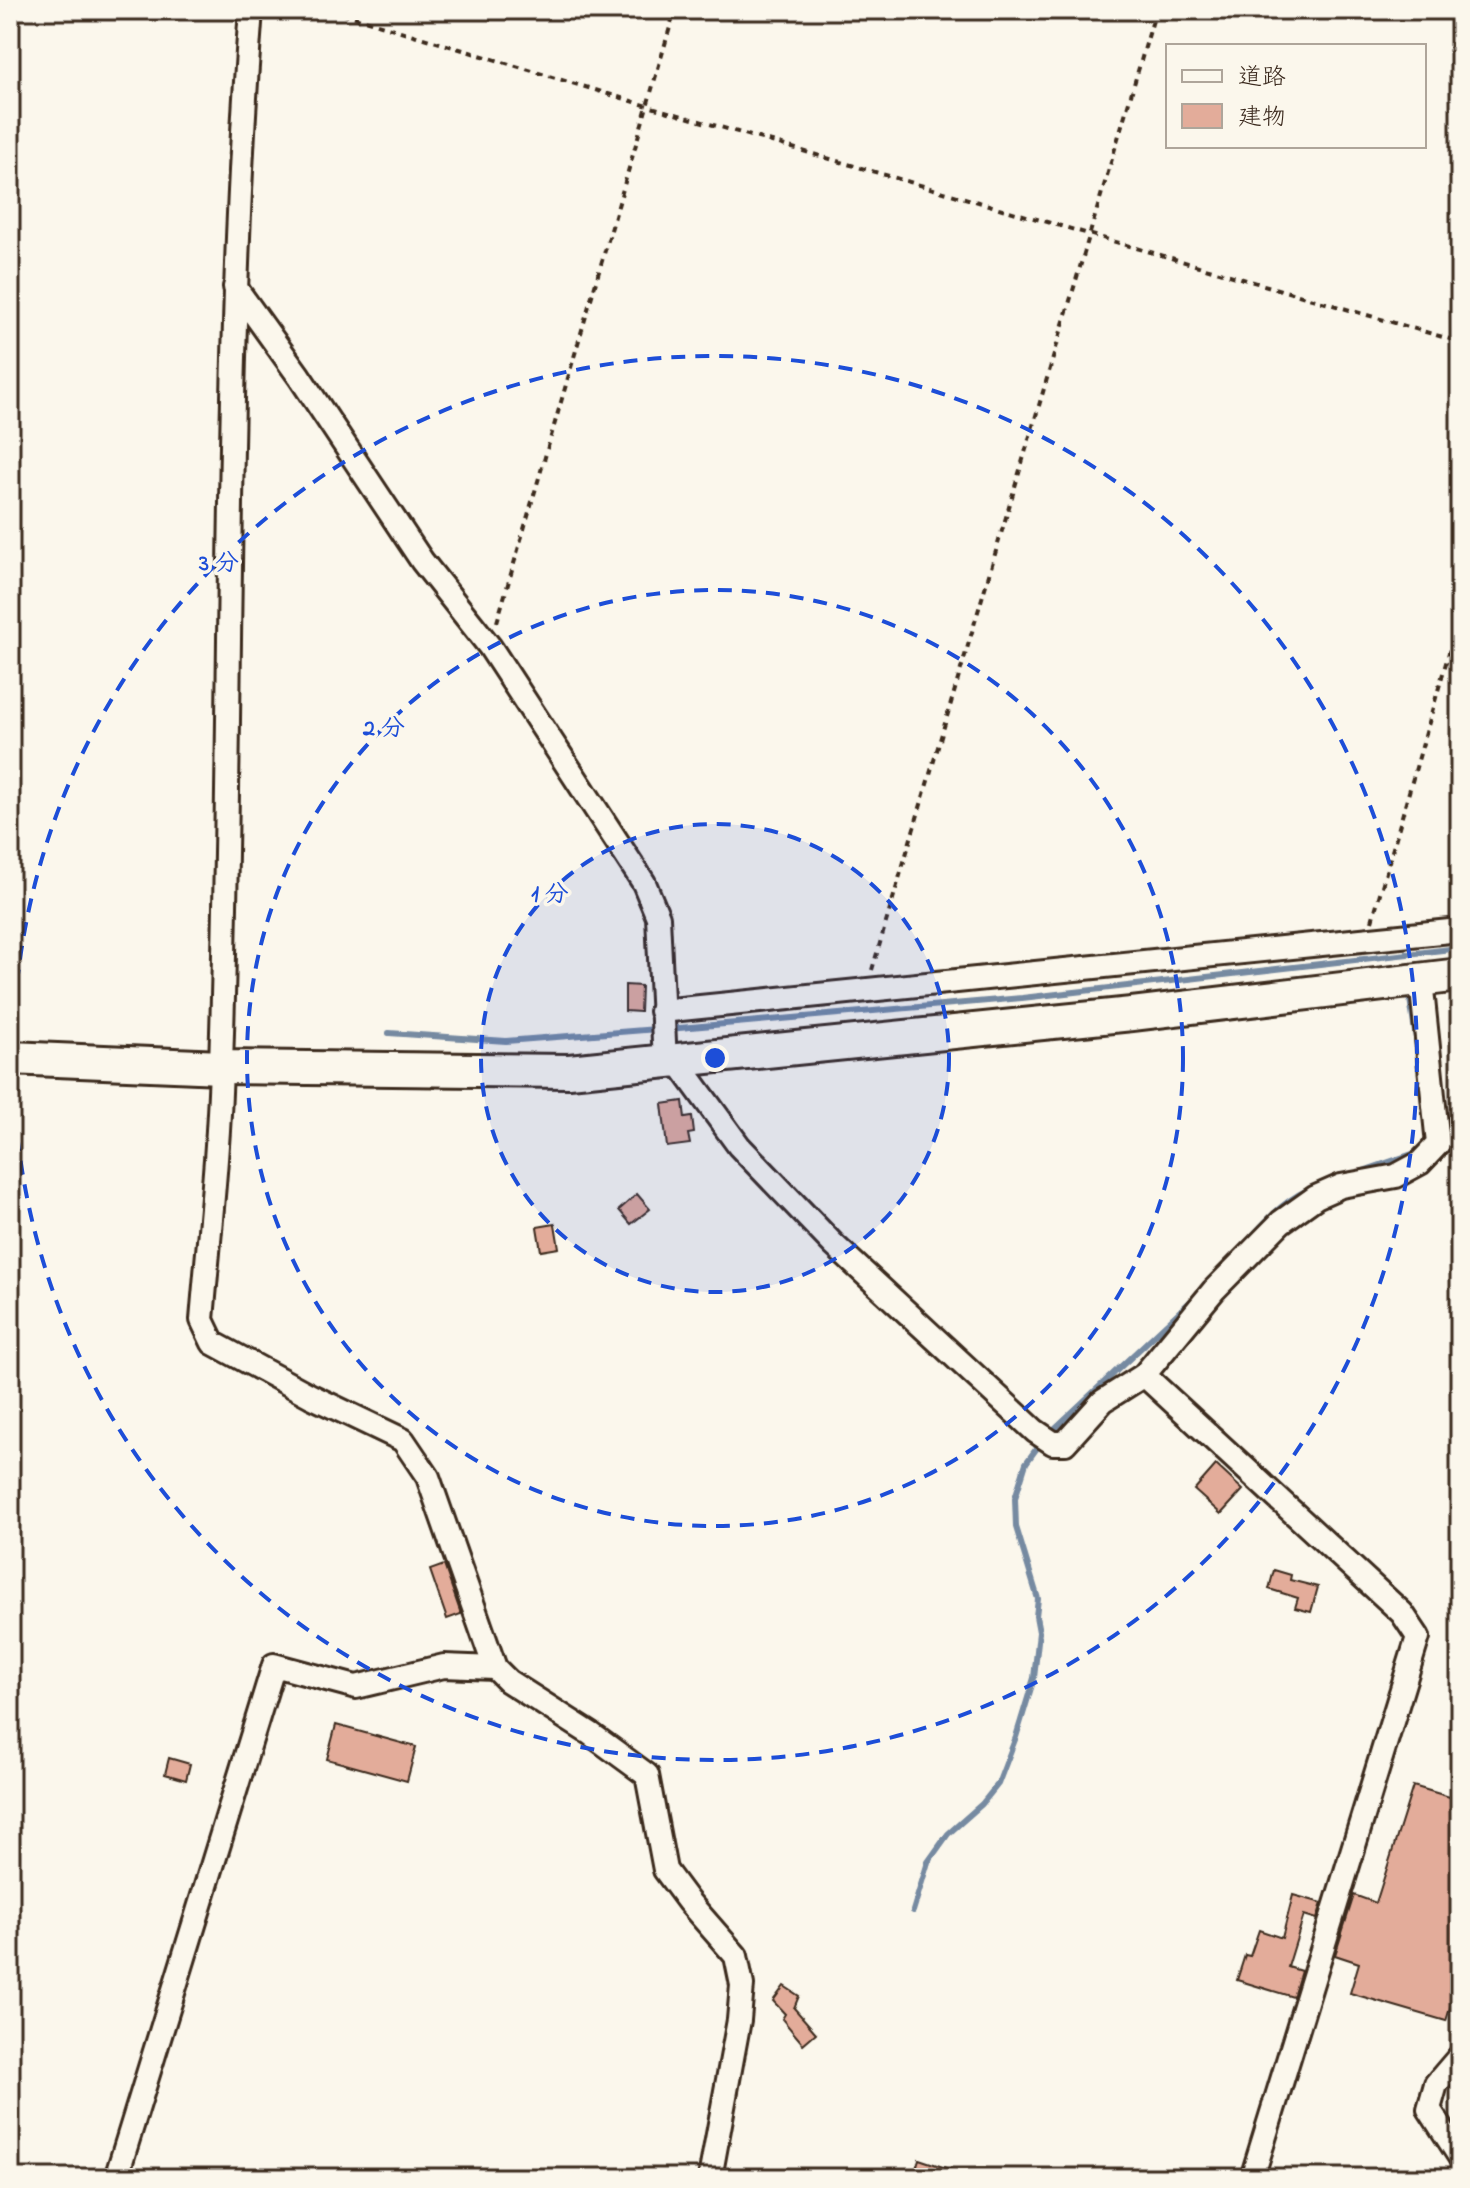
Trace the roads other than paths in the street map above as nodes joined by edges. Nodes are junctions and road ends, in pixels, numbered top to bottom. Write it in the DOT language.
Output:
graph roads {
  1 [pos="251,10"];
  2 [pos="235,287"];
  3 [pos="1460,930"];
  4 [pos="1460,975"];
  5 [pos="1421,980"];
  6 [pos="662,1017"];
  7 [pos="669,1057"];
  8 [pos="10,1058"];
  9 [pos="221,1067"];
  10 [pos="1144,1375"];
  11 [pos="495,1668"];
  12 [pos="1460,2056"];
  13 [pos="1460,2157"];
  14 [pos="116,2178"];
  15 [pos="710,2178"];
  16 [pos="1252,2178"];
  1 -- 2 [label="street"];
  2 -- 6 [label="street"];
  2 -- 9 [label="street"];
  3 -- 6 [label="street"];
  4 -- 5 [label="street"];
  5 -- 7 [label="street"];
  5 -- 10 [label="street"];
  6 -- 7 [label="street"];
  7 -- 9 [label="street"];
  7 -- 10 [label="street"];
  8 -- 9 [label="street"];
  9 -- 11 [label="street"];
  10 -- 16 [label="street"];
  11 -- 14 [label="street"];
  11 -- 15 [label="street"];
  12 -- 13 [label="street"];
}
